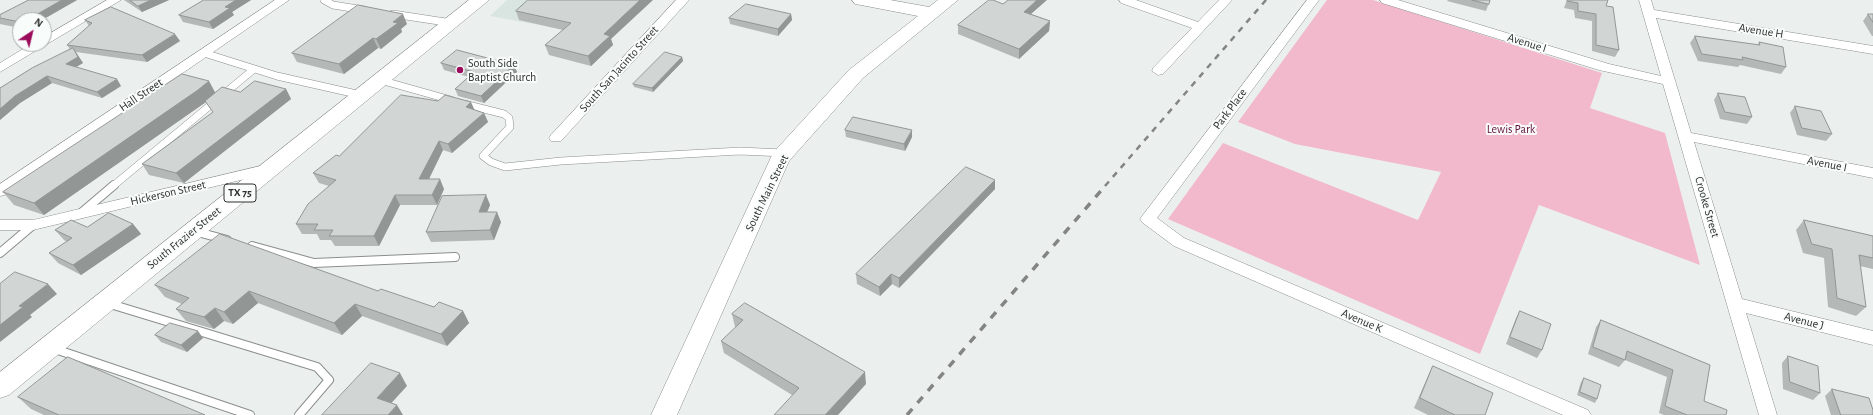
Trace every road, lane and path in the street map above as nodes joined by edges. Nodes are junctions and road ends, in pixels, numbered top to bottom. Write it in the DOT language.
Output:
graph roads {
  1 [pos="115,0"];
  2 [pos="283,0"];
  3 [pos="324,0"];
  4 [pos="480,0"];
  5 [pos="683,0"];
  6 [pos="861,0"];
  7 [pos="1125,0"];
  8 [pos="1226,0"];
  9 [pos="1313,0"];
  10 [pos="1386,0"];
  11 [pos="941,6"];
  12 [pos="1647,6"];
  13 [pos="368,10"];
  14 [pos="382,12"];
  15 [pos="452,23"];
  16 [pos="1201,27"];
  17 [pos="52,37"];
  18 [pos="1873,50"];
  19 [pos="27,52"];
  20 [pos="204,53"];
  21 [pos="0,68"];
  22 [pos="254,69"];
  23 [pos="1158,71"];
  24 [pos="380,80"];
  25 [pos="1668,81"];
  26 [pos="362,95"];
  27 [pos="1686,136"];
  28 [pos="556,138"];
  29 [pos="784,153"];
  30 [pos="270,169"];
  31 [pos="1873,173"];
  32 [pos="0,190"];
  33 [pos="73,216"];
  34 [pos="1148,219"];
  35 [pos="0,225"];
  36 [pos="33,225"];
  37 [pos="193,231"];
  38 [pos="0,253"];
  39 [pos="455,257"];
  40 [pos="105,302"];
  41 [pos="1735,304"];
  42 [pos="1873,338"];
  43 [pos="49,347"];
  44 [pos="0,387"];
  45 [pos="250,415"];
  46 [pos="299,415"];
  47 [pos="664,415"];
  48 [pos="1582,415"];
  49 [pos="1768,415"];
  1 -- 17 [label="street"];
  2 -- 20 [label="street, Hall Street"];
  3 -- 13 [label="lane"];
  4 -- 15 [label="street, South Frazier Street / TX 75"];
  5 -- 28 [label="street, South San Jacinto Street"];
  6 -- 11 [label="street"];
  7 -- 16 [label="street"];
  8 -- 16 [label="street"];
  9 -- 34 [label="street, Park Place"];
  10 -- 25 [label="street, Avenue I"];
  11 -- 29 [label="street, South Main Street"];
  12 -- 18 [label="street, Avenue H"];
  12 -- 25 [label="street, Crooke Street"];
  14 -- 15 [label="lane"];
  15 -- 24 [label="street, South Frazier Street / TX 75"];
  16 -- 23 [label="street"];
  19 -- 21 [label="street"];
  20 -- 22 [label="lane"];
  20 -- 32 [label="street, Hall Street"];
  22 -- 26 [label="lane"];
  22 -- 33 [label="lane"];
  24 -- 26 [label="street, South Frazier Street / TX 75"];
  24 -- 29 [label="lane"];
  25 -- 27 [label="street, Crooke Street"];
  26 -- 30 [label="street, South Frazier Street / TX 75"];
  27 -- 31 [label="street, Avenue I"];
  27 -- 41 [label="street, Crooke Street"];
  29 -- 47 [label="street, South Main Street"];
  30 -- 33 [label="street, Hickerson Street"];
  30 -- 37 [label="street, South Frazier Street / TX 75"];
  33 -- 36 [label="street, Hickerson Street"];
  34 -- 48 [label="street, Avenue K"];
  35 -- 36 [label="street, Hickerson Street"];
  36 -- 38 [label="lane"];
  37 -- 39 [label="lane"];
  37 -- 40 [label="street, South Frazier Street / TX 75"];
  40 -- 43 [label="street, South Frazier Street / TX 75"];
  40 -- 46 [label="lane"];
  41 -- 42 [label="street, Avenue J"];
  41 -- 49 [label="street, Crooke Street"];
  43 -- 44 [label="street, South Frazier Street / TX 75"];
  43 -- 45 [label="lane"];
}
